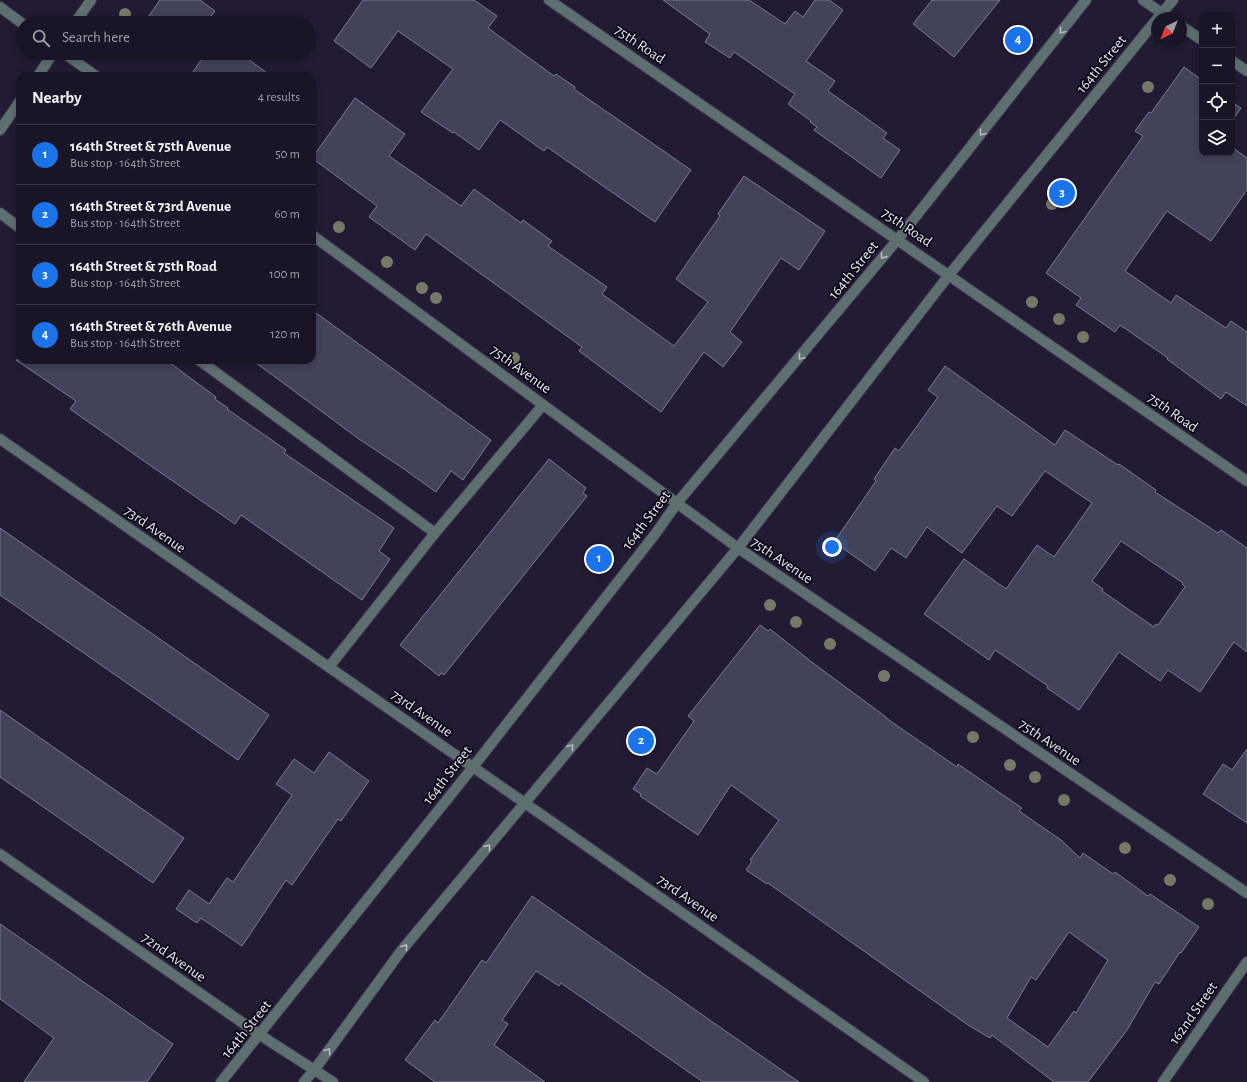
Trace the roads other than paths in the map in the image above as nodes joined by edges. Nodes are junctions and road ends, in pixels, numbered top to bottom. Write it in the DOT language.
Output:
graph roads {
  1 [pos="91,0"];
  2 [pos="549,0"];
  3 [pos="1086,0"];
  4 [pos="1143,0"];
  5 [pos="1173,0"];
  6 [pos="0,7"];
  7 [pos="1156,12"];
  8 [pos="1165,12"];
  9 [pos="80,16"];
  10 [pos="16,19"];
  11 [pos="1151,30"];
  12 [pos="1187,30"];
  13 [pos="1199,38"];
  14 [pos="49,60"];
  15 [pos="74,60"];
  16 [pos="1235,63"];
  17 [pos="1247,71"];
  18 [pos="41,72"];
  19 [pos="90,72"];
  20 [pos="16,107"];
  21 [pos="0,130"];
  22 [pos="0,213"];
  23 [pos="16,225"];
  24 [pos="316,238"];
  25 [pos="898,239"];
  26 [pos="949,274"];
  27 [pos="204,364"];
  28 [pos="543,405"];
  29 [pos="0,439"];
  30 [pos="1247,481"];
  31 [pos="677,503"];
  32 [pos="435,534"];
  33 [pos="738,548"];
  34 [pos="329,667"];
  35 [pos="473,767"];
  36 [pos="524,803"];
  37 [pos="0,854"];
  38 [pos="1247,893"];
  39 [pos="1247,962"];
  40 [pos="260,1035"];
  41 [pos="315,1069"];
  42 [pos="222,1082"];
  43 [pos="304,1082"];
  44 [pos="333,1082"];
  45 [pos="924,1082"];
  46 [pos="1163,1082"];
  1 -- 9 [label="street"];
  2 -- 25 [label="street, 75th Road"];
  3 -- 25 [label="street, 164th Street, one-way"];
  4 -- 7 [label="street"];
  5 -- 8 [label="street, 164th Street"];
  6 -- 10 [label="street"];
  11 -- 26 [label="street, 164th Street"];
  12 -- 13 [label="street"];
  14 -- 18 [label="street"];
  15 -- 19 [label="street"];
  16 -- 17 [label="street"];
  20 -- 21 [label="street"];
  22 -- 23 [label="street"];
  24 -- 28 [label="street, 75th Avenue"];
  25 -- 26 [label="street, 75th Road"];
  25 -- 31 [label="street, 164th Street, one-way"];
  26 -- 30 [label="street, 75th Road"];
  26 -- 33 [label="street, 164th Street"];
  27 -- 32 [label="street"];
  28 -- 31 [label="street, 75th Avenue"];
  28 -- 32 [label="street"];
  29 -- 34 [label="street, 73rd Avenue"];
  31 -- 33 [label="street, 75th Avenue"];
  31 -- 35 [label="street, 164th Street"];
  32 -- 34 [label="street"];
  36 -- 33 [label="street, 164th Street, one-way"];
  33 -- 38 [label="street, 75th Avenue"];
  34 -- 35 [label="street, 73rd Avenue"];
  35 -- 36 [label="street, 73rd Avenue"];
  35 -- 40 [label="street, 164th Street"];
  41 -- 36 [label="street, 164th Street, one-way"];
  36 -- 45 [label="street, 73rd Avenue"];
  37 -- 40 [label="street, 72nd Avenue"];
  39 -- 46 [label="street, 162nd Street"];
  40 -- 41 [label="street, 72nd Avenue"];
  40 -- 42 [label="street, 164th Street"];
  41 -- 43 [label="street, 164th Street"];
  41 -- 44 [label="street, 72nd Avenue"];
}
